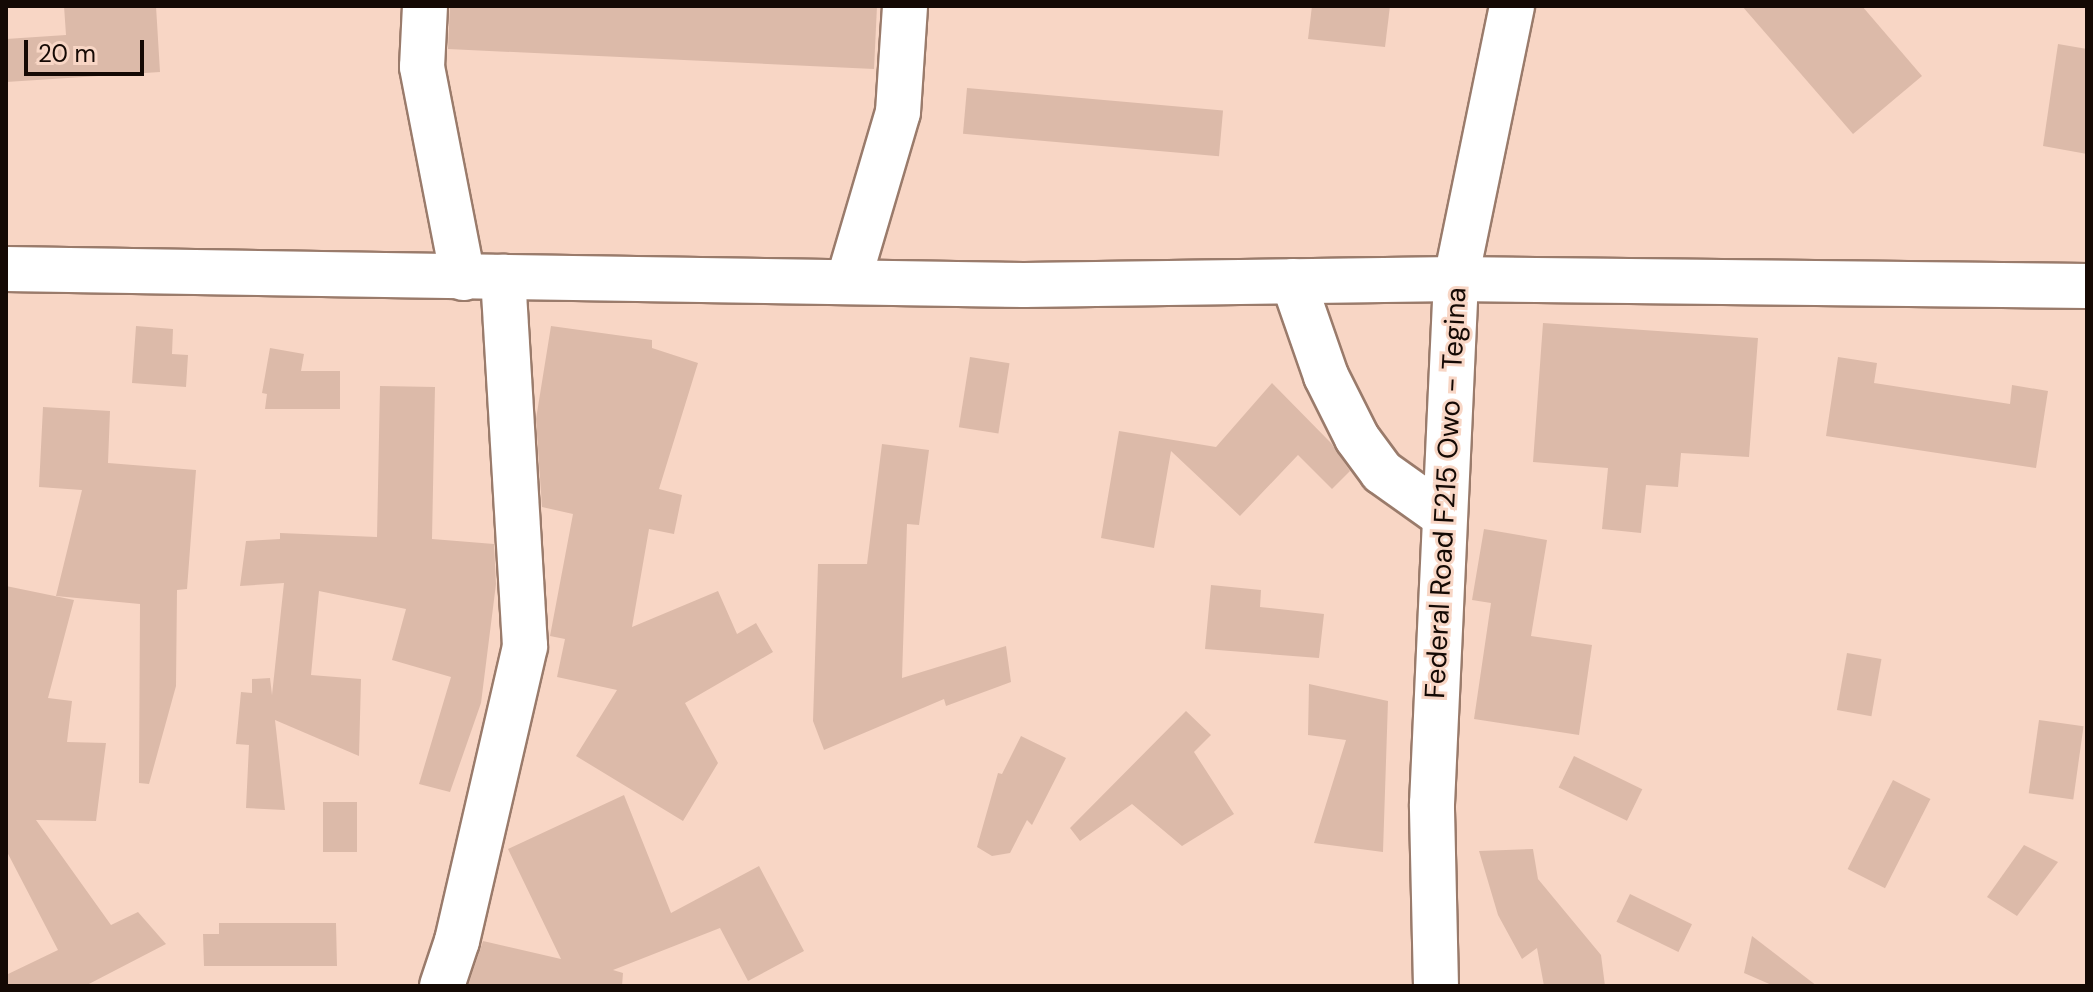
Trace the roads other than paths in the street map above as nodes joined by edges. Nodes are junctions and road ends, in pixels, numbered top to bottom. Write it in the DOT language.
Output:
graph roads {
  1 [pos="425,6"];
  2 [pos="905,6"];
  3 [pos="1512,6"];
  4 [pos="6,269"];
  5 [pos="483,277"];
  6 [pos="1456,279"];
  7 [pos="1293,281"];
  8 [pos="848,282"];
  9 [pos="2087,286"];
  10 [pos="1444,516"];
  11 [pos="442,986"];
  12 [pos="1436,986"];
  1 -- 5 [label="main road"];
  2 -- 8 [label="main road"];
  3 -- 6 [label="main road, Federal Road F215 Owo - Tegina"];
  4 -- 5 [label="main road"];
  5 -- 8 [label="main road"];
  5 -- 11 [label="main road"];
  6 -- 7 [label="main road"];
  6 -- 9 [label="main road"];
  6 -- 10 [label="main road, Federal Road F215 Owo - Tegina"];
  7 -- 8 [label="main road"];
  7 -- 10 [label="main road"];
  10 -- 12 [label="main road, Federal Road F215 Owo - Tegina"];
}
